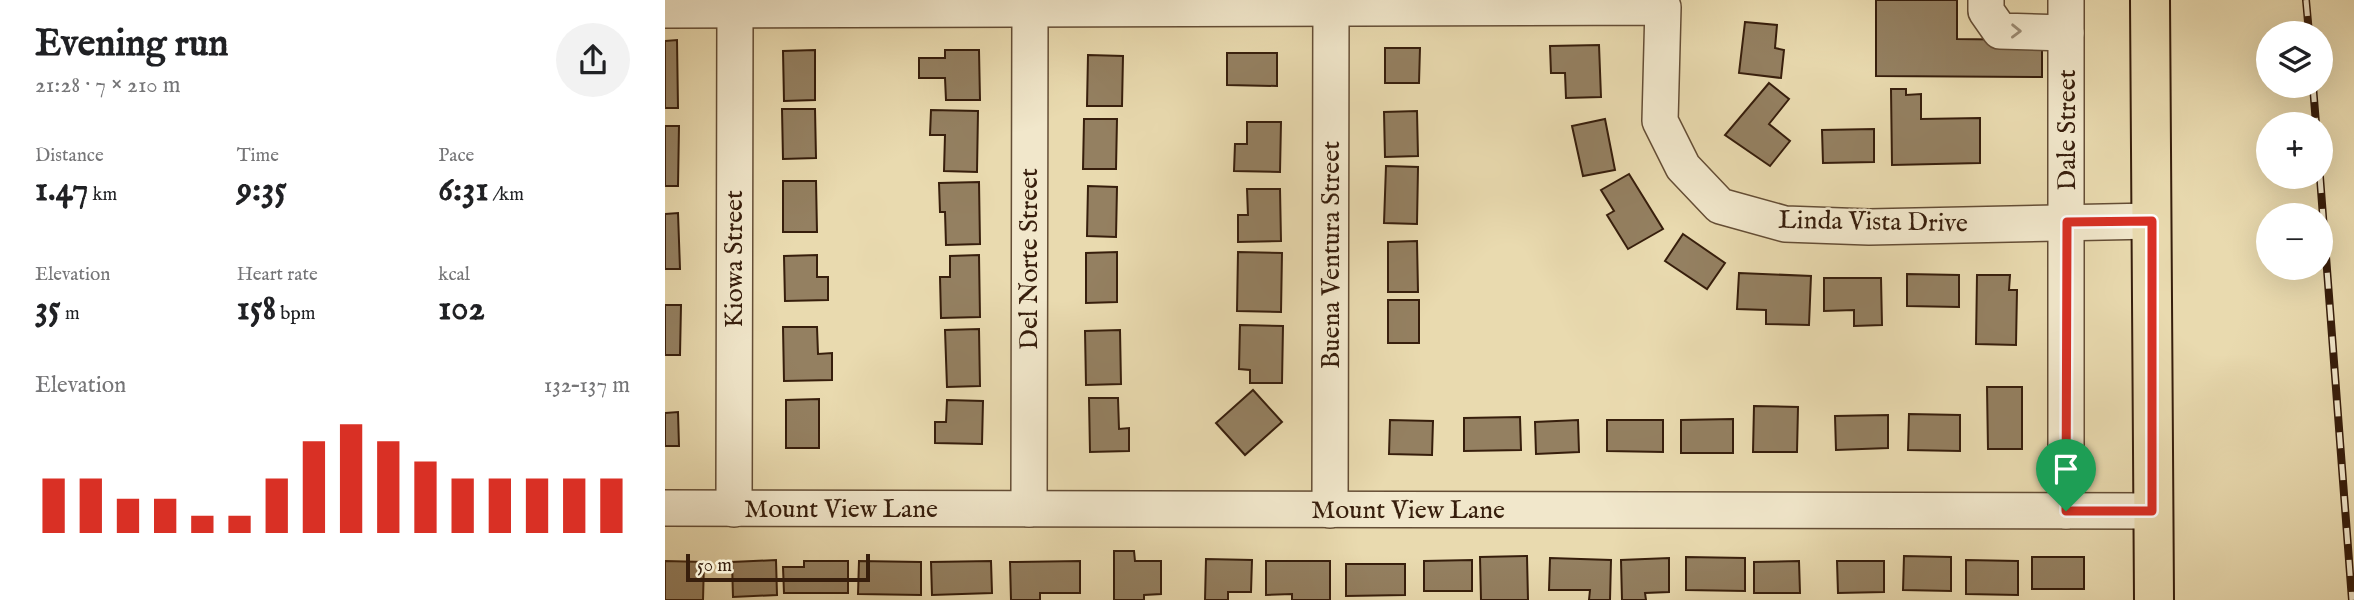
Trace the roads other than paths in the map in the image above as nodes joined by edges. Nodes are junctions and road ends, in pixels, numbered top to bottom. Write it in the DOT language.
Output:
graph roads {
  1 [pos="1986,0"];
  2 [pos="2150,0"];
  3 [pos="1331,4"];
  4 [pos="735,9"];
  5 [pos="1030,9"];
  6 [pos="665,10"];
  7 [pos="2066,16"];
  8 [pos="2152,221"];
  9 [pos="2067,222"];
  10 [pos="665,508"];
  11 [pos="734,509"];
  12 [pos="1028,509"];
  13 [pos="1330,510"];
  14 [pos="2066,511"];
  15 [pos="2152,511"];
  16 [pos="2154,600"];
  1 -- 7 [label="street, one-way"];
  2 -- 8 [label="main road"];
  3 -- 5 [label="street, Linda Vista Drive"];
  3 -- 9 [label="street, Linda Vista Drive"];
  3 -- 13 [label="street, Buena Ventura Street"];
  4 -- 5 [label="street, Linda Vista Drive"];
  4 -- 6 [label="street, Linda Vista Drive"];
  4 -- 11 [label="street, Kiowa Street"];
  5 -- 12 [label="street, Del Norte Street"];
  7 -- 9 [label="street, Dale Street"];
  8 -- 9 [label="street, Linda Vista Drive"];
  8 -- 15 [label="main road"];
  9 -- 14 [label="street, Dale Street"];
  10 -- 11 [label="street, Mount View Lane"];
  11 -- 12 [label="street, Mount View Lane"];
  12 -- 13 [label="street, Mount View Lane"];
  13 -- 14 [label="street, Mount View Lane"];
  14 -- 15 [label="street, Mount View Lane"];
  15 -- 16 [label="main road"];
}
